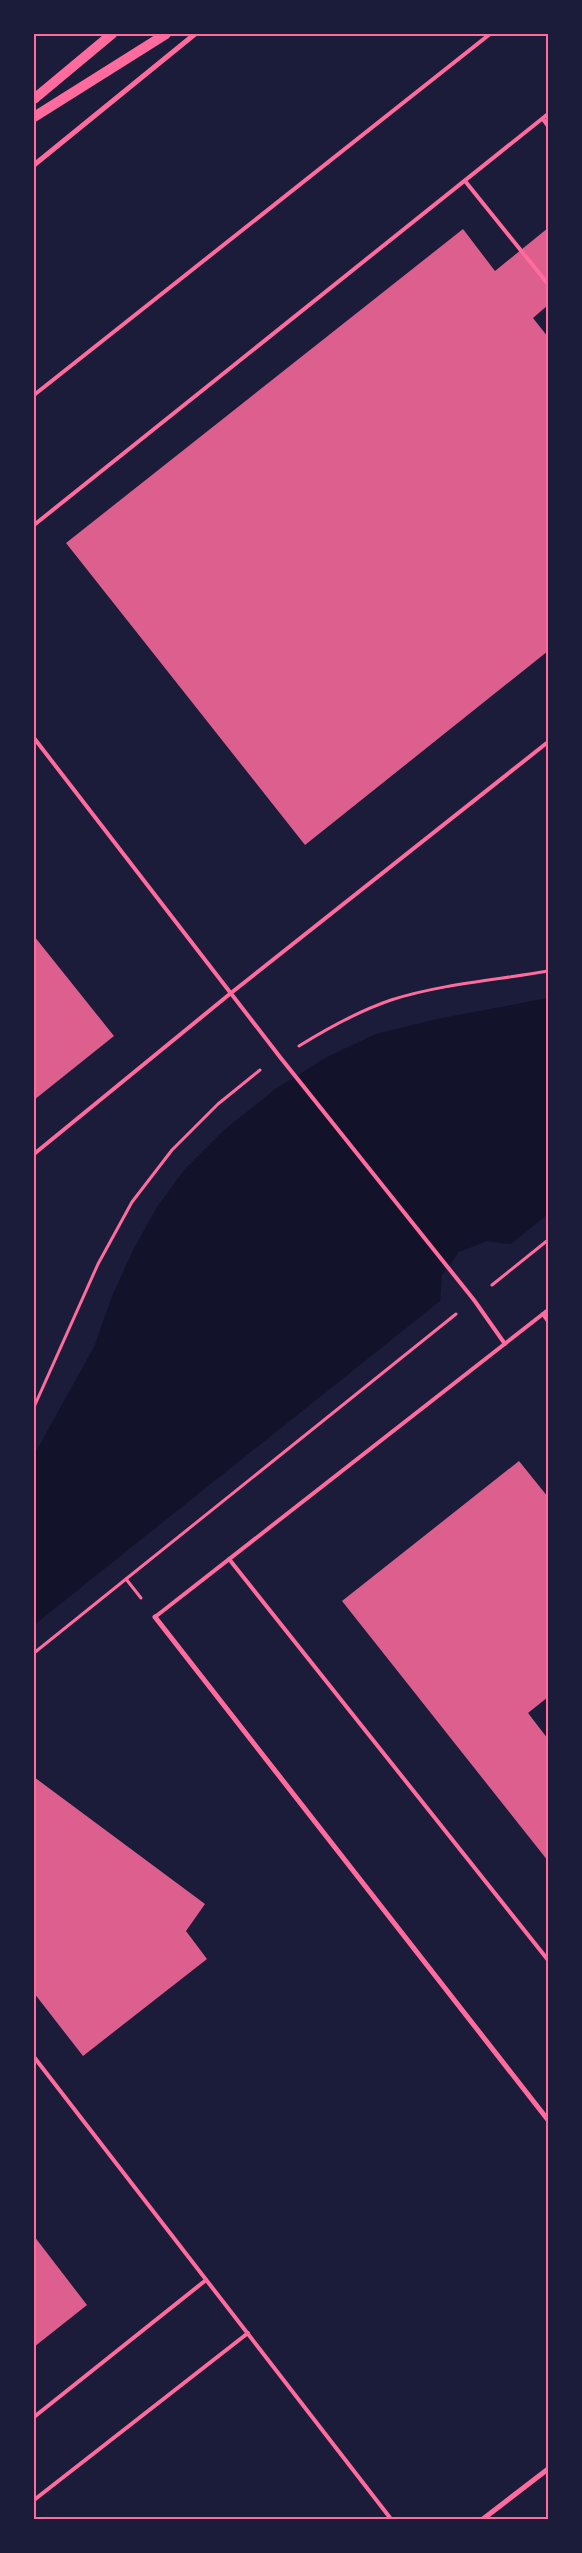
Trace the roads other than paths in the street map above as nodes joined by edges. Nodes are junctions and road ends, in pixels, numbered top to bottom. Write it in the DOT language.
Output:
graph roads {
  1 [pos="112,34"];
  2 [pos="166,34"];
  3 [pos="195,34"];
  4 [pos="490,34"];
  5 [pos="34,99"];
  6 [pos="548,114"];
  7 [pos="34,116"];
  8 [pos="543,119"];
  9 [pos="548,126"];
  10 [pos="34,165"];
  11 [pos="465,181"];
  12 [pos="548,284"];
  13 [pos="34,395"];
  14 [pos="34,525"];
  15 [pos="34,738"];
  16 [pos="548,742"];
  17 [pos="231,993"];
  18 [pos="34,1154"];
  19 [pos="548,1310"];
  20 [pos="543,1314"];
  21 [pos="548,1321"];
  22 [pos="505,1344"];
  23 [pos="229,1559"];
  24 [pos="155,1618"];
  25 [pos="548,1960"];
  26 [pos="34,2057"];
  27 [pos="548,2120"];
  28 [pos="206,2280"];
  29 [pos="248,2333"];
  30 [pos="34,2417"];
  31 [pos="548,2470"];
  32 [pos="34,2500"];
  33 [pos="391,2519"];
  34 [pos="483,2519"];
  1 -- 5 [label="main road"];
  2 -- 7 [label="main road"];
  3 -- 10 [label="street"];
  4 -- 13 [label="lane"];
  6 -- 8 [label="lane"];
  8 -- 9 [label="lane"];
  8 -- 11 [label="lane"];
  11 -- 12 [label="lane"];
  11 -- 14 [label="lane"];
  15 -- 17 [label="lane"];
  16 -- 17 [label="lane"];
  17 -- 18 [label="lane"];
  17 -- 22 [label="lane"];
  19 -- 20 [label="lane"];
  20 -- 21 [label="lane"];
  20 -- 22 [label="lane"];
  22 -- 23 [label="lane"];
  23 -- 24 [label="lane"];
  23 -- 25 [label="lane"];
  24 -- 27 [label="street"];
  26 -- 28 [label="lane"];
  28 -- 29 [label="lane"];
  28 -- 30 [label="lane"];
  29 -- 32 [label="lane"];
  29 -- 33 [label="lane"];
  31 -- 34 [label="street"];
}
